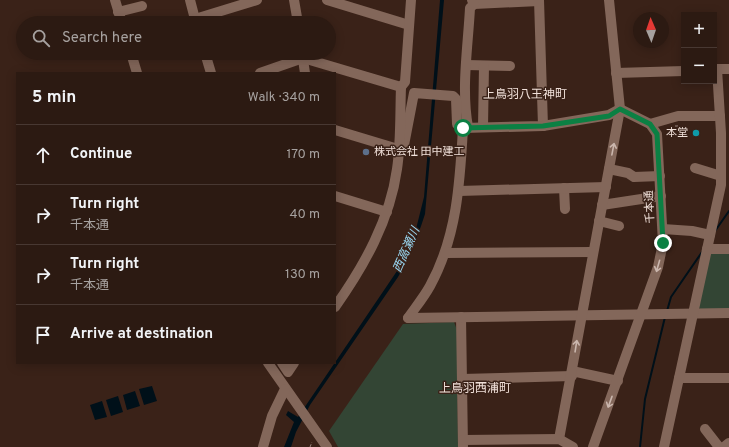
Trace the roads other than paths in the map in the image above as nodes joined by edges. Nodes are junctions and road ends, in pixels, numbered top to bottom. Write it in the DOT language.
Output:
graph roads {
  1 [pos="115,0"];
  2 [pos="190,0"];
  3 [pos="257,0"];
  4 [pos="294,0"];
  5 [pos="327,0"];
  6 [pos="411,0"];
  7 [pos="609,0"];
  8 [pos="539,1"];
  9 [pos="473,2"];
  10 [pos="142,6"];
  11 [pos="118,12"];
  12 [pos="119,16"];
  13 [pos="195,16"];
  14 [pos="211,16"];
  15 [pos="297,16"];
  16 [pos="409,24"];
  17 [pos="133,60"];
  18 [pos="207,60"];
  19 [pos="291,60"];
  20 [pos="304,60"];
  21 [pos="318,60"];
  22 [pos="466,65"];
  23 [pos="484,66"];
  24 [pos="510,66"];
  25 [pos="717,69"];
  26 [pos="729,69"];
  27 [pos="681,71"];
  28 [pos="137,72"];
  29 [pos="211,72"];
  30 [pos="262,72"];
  31 [pos="305,72"];
  32 [pos="616,73"];
  33 [pos="717,84"];
  34 [pos="401,87"];
  35 [pos="620,109"];
  36 [pos="720,116"];
  37 [pos="650,124"];
  38 [pos="543,126"];
  39 [pos="465,127"];
  40 [pos="483,127"];
  41 [pos="336,130"];
  42 [pos="725,133"];
  43 [pos="398,149"];
  44 [pos="695,168"];
  45 [pos="609,169"];
  46 [pos="660,176"];
  47 [pos="723,182"];
  48 [pos="606,187"];
  49 [pos="564,188"];
  50 [pos="459,191"];
  51 [pos="336,196"];
  52 [pos="661,196"];
  53 [pos="602,205"];
  54 [pos="565,209"];
  55 [pos="388,212"];
  56 [pos="599,222"];
  57 [pos="619,226"];
  58 [pos="663,229"];
  59 [pos="710,235"];
  60 [pos="707,249"];
  61 [pos="729,249"];
  62 [pos="593,252"];
  63 [pos="445,253"];
  64 [pos="336,306"];
  65 [pos="729,313"];
  66 [pos="693,314"];
  67 [pos="581,315"];
  68 [pos="640,315"];
  69 [pos="461,317"];
  70 [pos="269,364"];
  71 [pos="283,364"];
  72 [pos="293,364"];
  73 [pos="572,374"];
  74 [pos="679,378"];
  75 [pos="729,378"];
  76 [pos="462,379"];
  77 [pos="618,381"];
  78 [pos="288,392"];
  79 [pos="705,429"];
  80 [pos="559,439"];
  81 [pos="463,443"];
  82 [pos="729,444"];
  83 [pos="263,447"];
  84 [pos="327,447"];
  85 [pos="573,447"];
  86 [pos="593,447"];
  87 [pos="664,447"];
  88 [pos="719,447"];
  89 [pos="724,447"];
  1 -- 11 [label="street"];
  2 -- 13 [label="street"];
  3 -- 14 [label="street"];
  4 -- 15 [label="street"];
  5 -- 16 [label="street"];
  6 -- 16 [label="street"];
  7 -- 32 [label="street"];
  8 -- 9 [label="street"];
  8 -- 38 [label="street"];
  9 -- 22 [label="street"];
  10 -- 11 [label="street"];
  11 -- 12 [label="street"];
  16 -- 34 [label="street"];
  17 -- 28 [label="street"];
  18 -- 29 [label="street"];
  19 -- 30 [label="street"];
  20 -- 31 [label="street"];
  21 -- 34 [label="street"];
  22 -- 23 [label="street"];
  22 -- 39 [label="street"];
  23 -- 24 [label="street"];
  23 -- 40 [label="street"];
  25 -- 26 [label="street"];
  27 -- 32 [label="street"];
  32 -- 35 [label="street"];
  33 -- 36 [label="street"];
  34 -- 43 [label="street"];
  35 -- 37 [label="street"];
  35 -- 38 [label="street"];
  45 -- 35 [label="street, one-way"];
  36 -- 37 [label="street"];
  36 -- 42 [label="street"];
  37 -- 46 [label="street, 千本通"];
  38 -- 40 [label="street"];
  39 -- 40 [label="street"];
  39 -- 43 [label="street"];
  39 -- 50 [label="street"];
  41 -- 43 [label="street"];
  42 -- 47 [label="street"];
  43 -- 55 [label="street"];
  44 -- 47 [label="street"];
  45 -- 46 [label="street"];
  45 -- 48 [label="street"];
  46 -- 52 [label="street, 千本通"];
  47 -- 59 [label="street"];
  48 -- 49 [label="street"];
  48 -- 53 [label="street"];
  49 -- 50 [label="street"];
  49 -- 54 [label="street"];
  50 -- 63 [label="street"];
  51 -- 55 [label="street"];
  52 -- 53 [label="street"];
  52 -- 58 [label="street, 千本通"];
  53 -- 56 [label="street"];
  55 -- 64 [label="street"];
  56 -- 57 [label="street"];
  56 -- 62 [label="street"];
  58 -- 59 [label="street"];
  58 -- 68 [label="street, 千本通, one-way"];
  59 -- 60 [label="street"];
  60 -- 61 [label="street"];
  60 -- 66 [label="street"];
  62 -- 63 [label="street"];
  62 -- 67 [label="street"];
  63 -- 69 [label="street"];
  65 -- 66 [label="street"];
  66 -- 68 [label="street"];
  66 -- 74 [label="street"];
  67 -- 68 [label="street"];
  67 -- 69 [label="street"];
  73 -- 67 [label="street, one-way"];
  68 -- 77 [label="street, 千本通"];
  69 -- 76 [label="street"];
  70 -- 78 [label="street"];
  71 -- 72 [label="street"];
  73 -- 76 [label="street"];
  73 -- 77 [label="street"];
  73 -- 80 [label="street"];
  74 -- 75 [label="street"];
  74 -- 87 [label="street"];
  76 -- 81 [label="street"];
  77 -- 86 [label="street, 千本通, one-way"];
  78 -- 83 [label="street"];
  78 -- 84 [label="street"];
  79 -- 88 [label="street"];
  80 -- 81 [label="street"];
  80 -- 85 [label="street"];
  82 -- 89 [label="street"];
}
